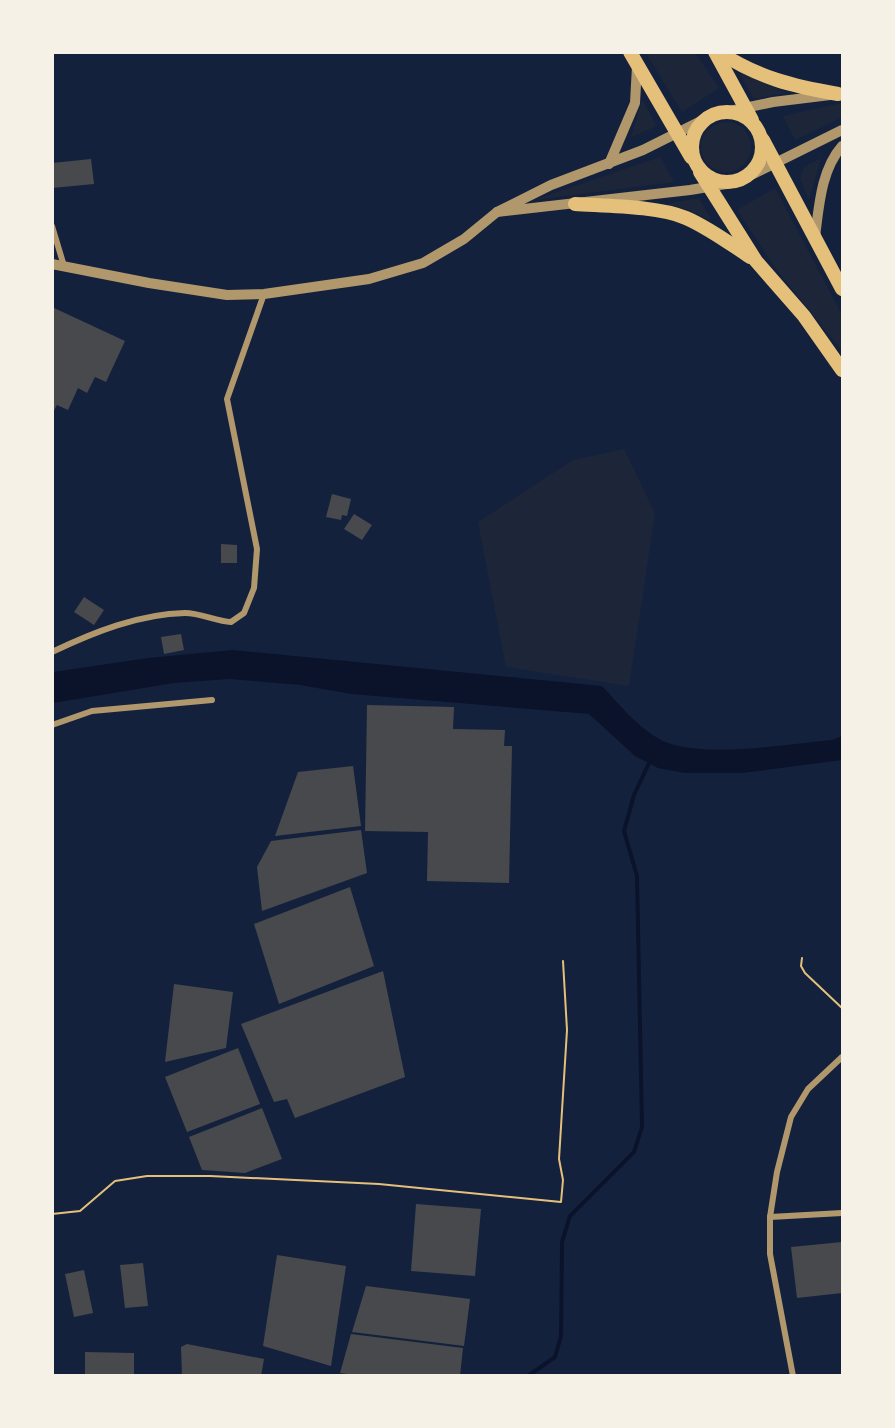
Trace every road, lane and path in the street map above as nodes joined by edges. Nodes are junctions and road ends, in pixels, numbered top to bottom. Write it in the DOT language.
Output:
graph roads {
  1 [pos="630,52"];
  2 [pos="717,52"];
  3 [pos="637,66"];
  4 [pos="840,94"];
  5 [pos="745,108"];
  6 [pos="719,113"];
  7 [pos="843,130"];
  8 [pos="676,133"];
  9 [pos="759,133"];
  10 [pos="843,146"];
  11 [pos="776,163"];
  12 [pos="609,164"];
  13 [pos="697,167"];
  14 [pos="737,181"];
  15 [pos="709,186"];
  16 [pos="575,204"];
  17 [pos="497,212"];
  18 [pos="52,226"];
  19 [pos="815,237"];
  20 [pos="756,261"];
  21 [pos="52,264"];
  22 [pos="64,267"];
  23 [pos="843,289"];
  24 [pos="264,294"];
  25 [pos="843,370"];
  26 [pos="52,652"];
  27 [pos="212,700"];
  28 [pos="52,725"];
  29 [pos="802,958"];
  30 [pos="563,961"];
  31 [pos="843,1008"];
  32 [pos="843,1057"];
  33 [pos="52,1214"];
  34 [pos="843,1214"];
  35 [pos="770,1217"];
  36 [pos="794,1376"];
  1 -- 3 [label="highway"];
  2 -- 4 [label="highway"];
  2 -- 5 [label="highway"];
  3 -- 8 [label="highway"];
  3 -- 12 [label="street"];
  4 -- 5 [label="street"];
  5 -- 6 [label="street"];
  5 -- 9 [label="highway"];
  6 -- 8 [label="street"];
  6 -- 9 [label="highway"];
  6 -- 13 [label="highway"];
  7 -- 11 [label="street"];
  8 -- 12 [label="street"];
  8 -- 13 [label="highway"];
  9 -- 11 [label="highway"];
  9 -- 14 [label="highway"];
  10 -- 19 [label="street"];
  11 -- 14 [label="street"];
  11 -- 19 [label="highway"];
  12 -- 17 [label="street"];
  13 -- 14 [label="highway"];
  13 -- 15 [label="highway"];
  14 -- 15 [label="street"];
  15 -- 16 [label="street"];
  15 -- 20 [label="highway"];
  16 -- 17 [label="street"];
  16 -- 20 [label="highway"];
  17 -- 24 [label="street"];
  18 -- 22 [label="street"];
  19 -- 23 [label="highway"];
  20 -- 25 [label="highway"];
  21 -- 22 [label="street"];
  22 -- 24 [label="street"];
  24 -- 26 [label="street"];
  27 -- 28 [label="street"];
  29 -- 31 [label="path"];
  30 -- 33 [label="path"];
  32 -- 35 [label="street"];
  34 -- 35 [label="street"];
  35 -- 36 [label="street"];
}
